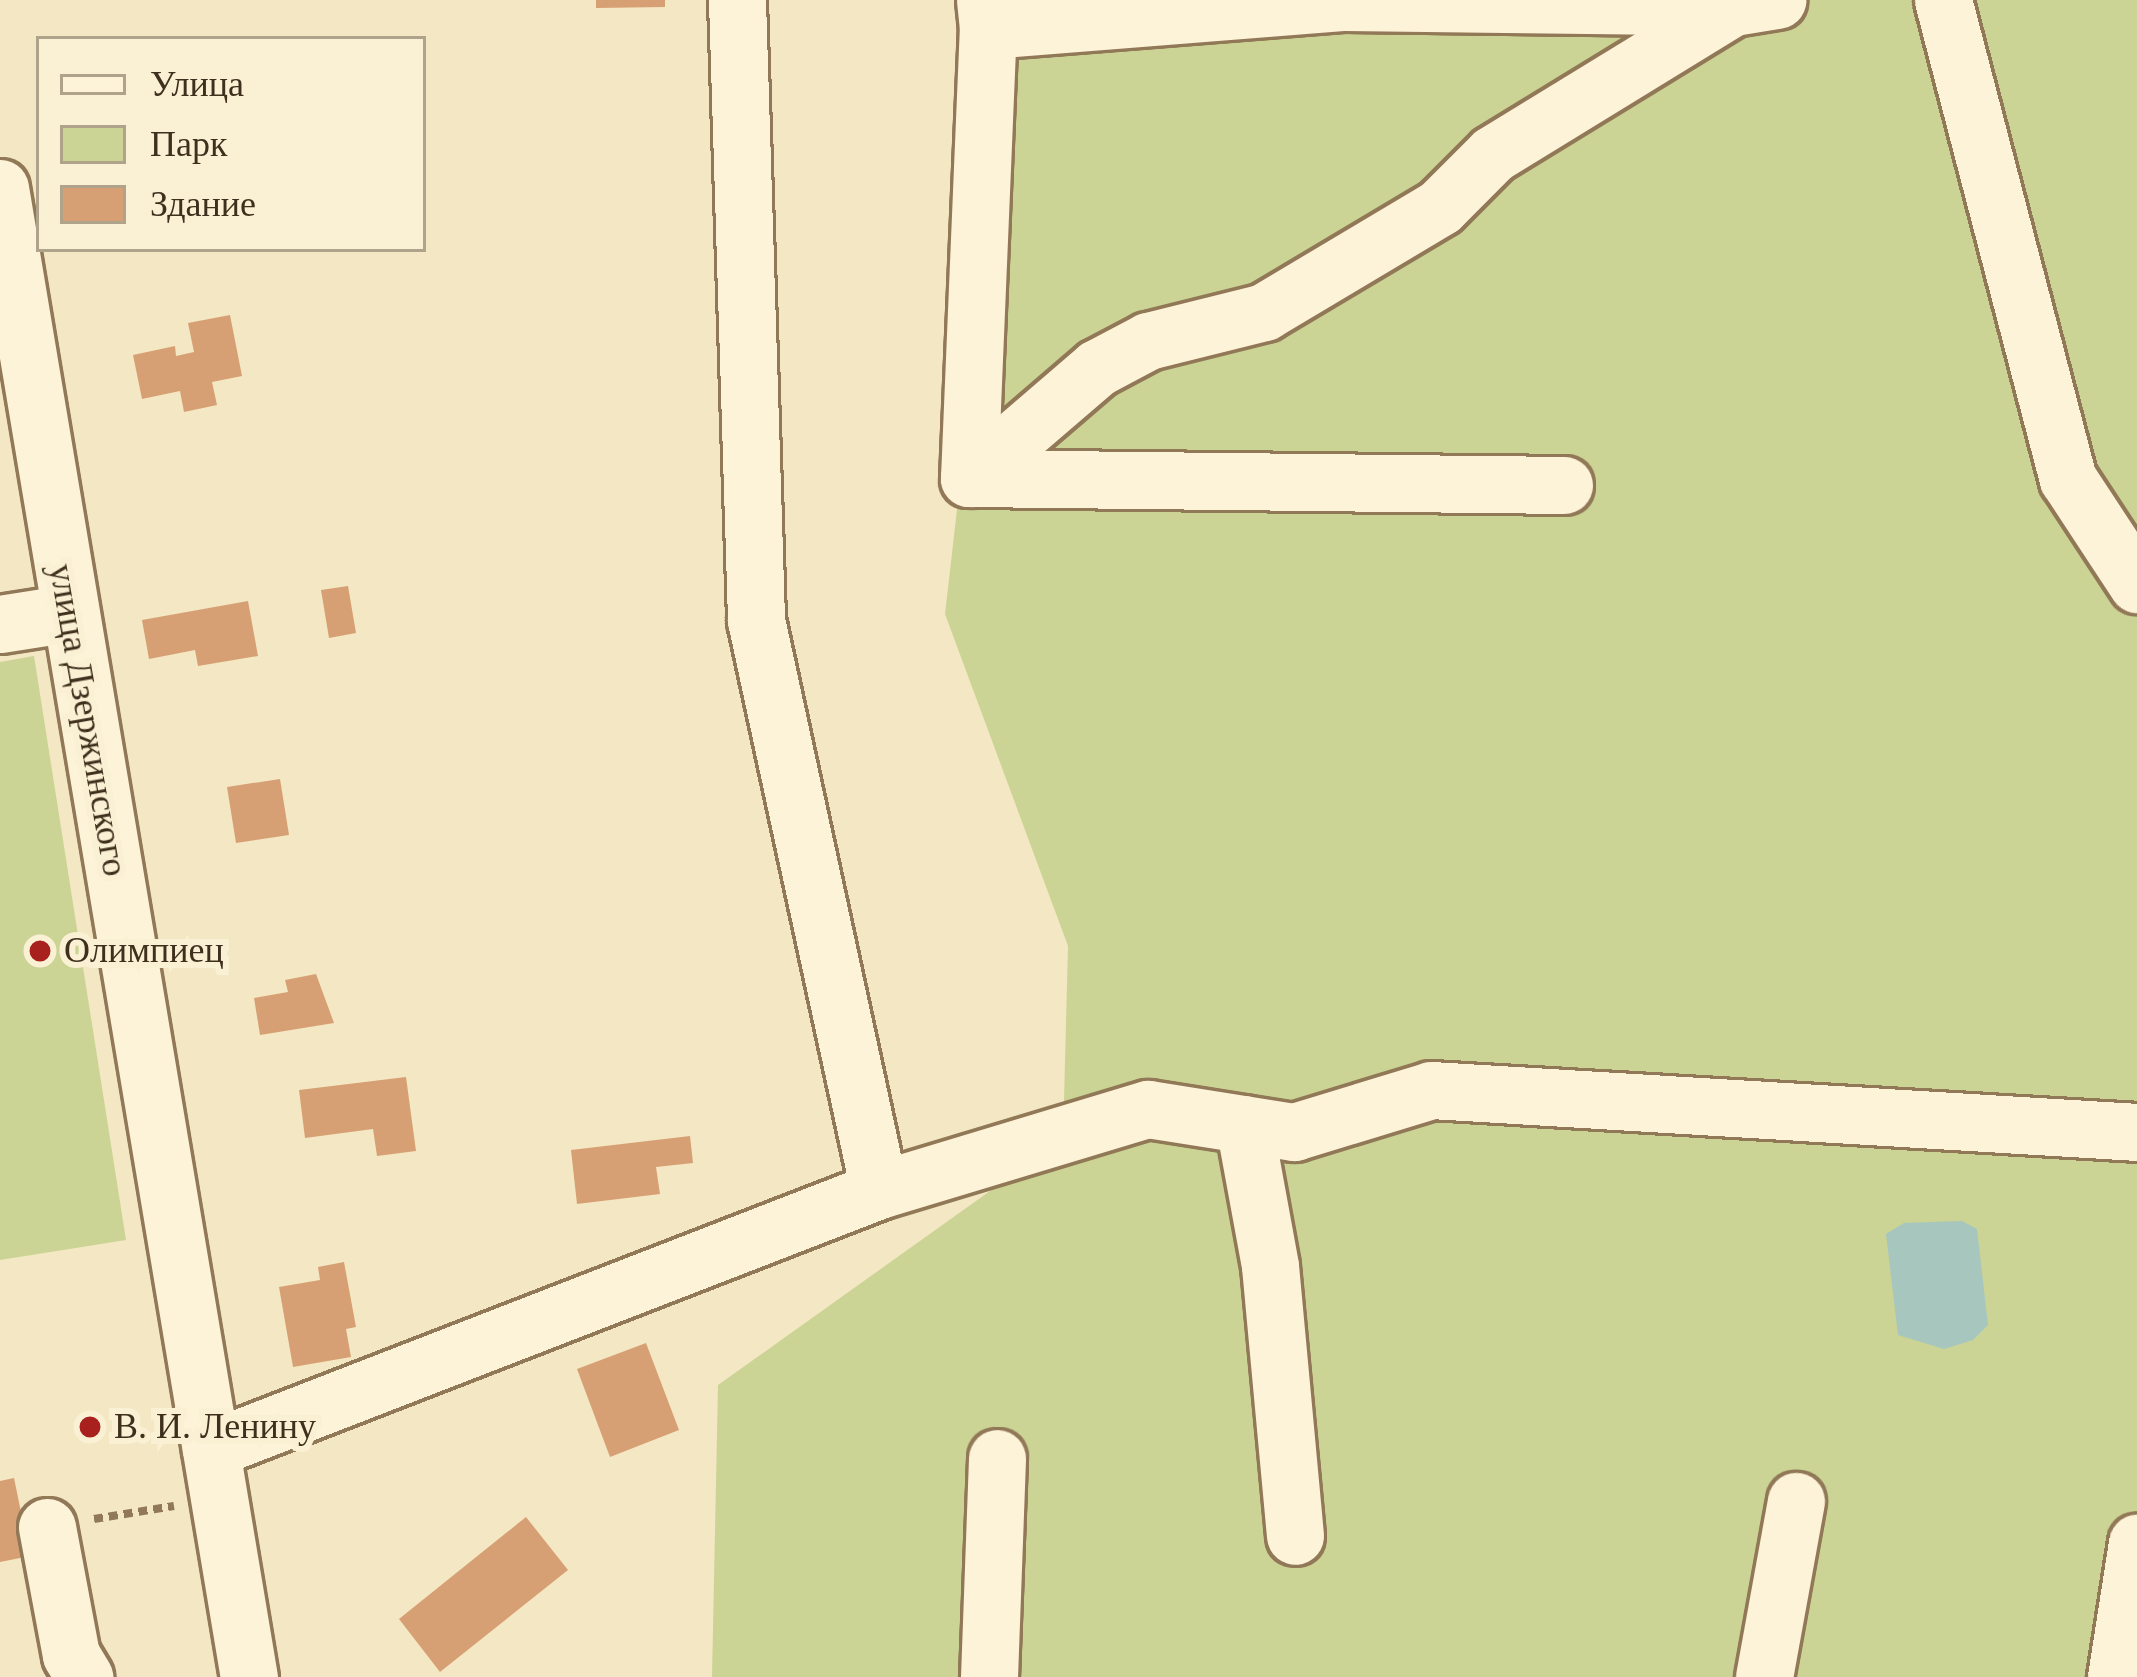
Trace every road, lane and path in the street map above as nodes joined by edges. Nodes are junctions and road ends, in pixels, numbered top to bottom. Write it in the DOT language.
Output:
graph roads {
  1 [pos="736,0"];
  2 [pos="1943,0"];
  3 [pos="1755,3"];
  4 [pos="987,15"];
  5 [pos="0,188"];
  6 [pos="969,478"];
  7 [pos="1564,485"];
  8 [pos="2137,584"];
  9 [pos="70,613"];
  10 [pos="0,624"];
  11 [pos="1244,1124"];
  12 [pos="2137,1132"];
  13 [pos="879,1190"];
  14 [pos="997,1458"];
  15 [pos="202,1475"];
  16 [pos="1796,1501"];
  17 [pos="47,1527"];
  18 [pos="1295,1536"];
  19 [pos="2137,1543"];
  20 [pos="84,1677"];
  21 [pos="250,1677"];
  22 [pos="989,1677"];
  23 [pos="1764,1677"];
  24 [pos="2116,1677"];
  1 -- 13 [label="street"];
  2 -- 8 [label="street"];
  3 -- 4 [label="street"];
  3 -- 6 [label="street"];
  4 -- 6 [label="street"];
  5 -- 9 [label="street, улица Дзержинского"];
  6 -- 7 [label="street"];
  9 -- 10 [label="street"];
  9 -- 15 [label="street, улица Дзержинского"];
  11 -- 12 [label="street"];
  11 -- 13 [label="street"];
  11 -- 18 [label="street"];
  13 -- 15 [label="street"];
  14 -- 22 [label="street"];
  15 -- 17 [label="path"];
  15 -- 21 [label="street, улица Дзержинского"];
  16 -- 23 [label="street"];
  17 -- 20 [label="street"];
  19 -- 24 [label="street"];
}
